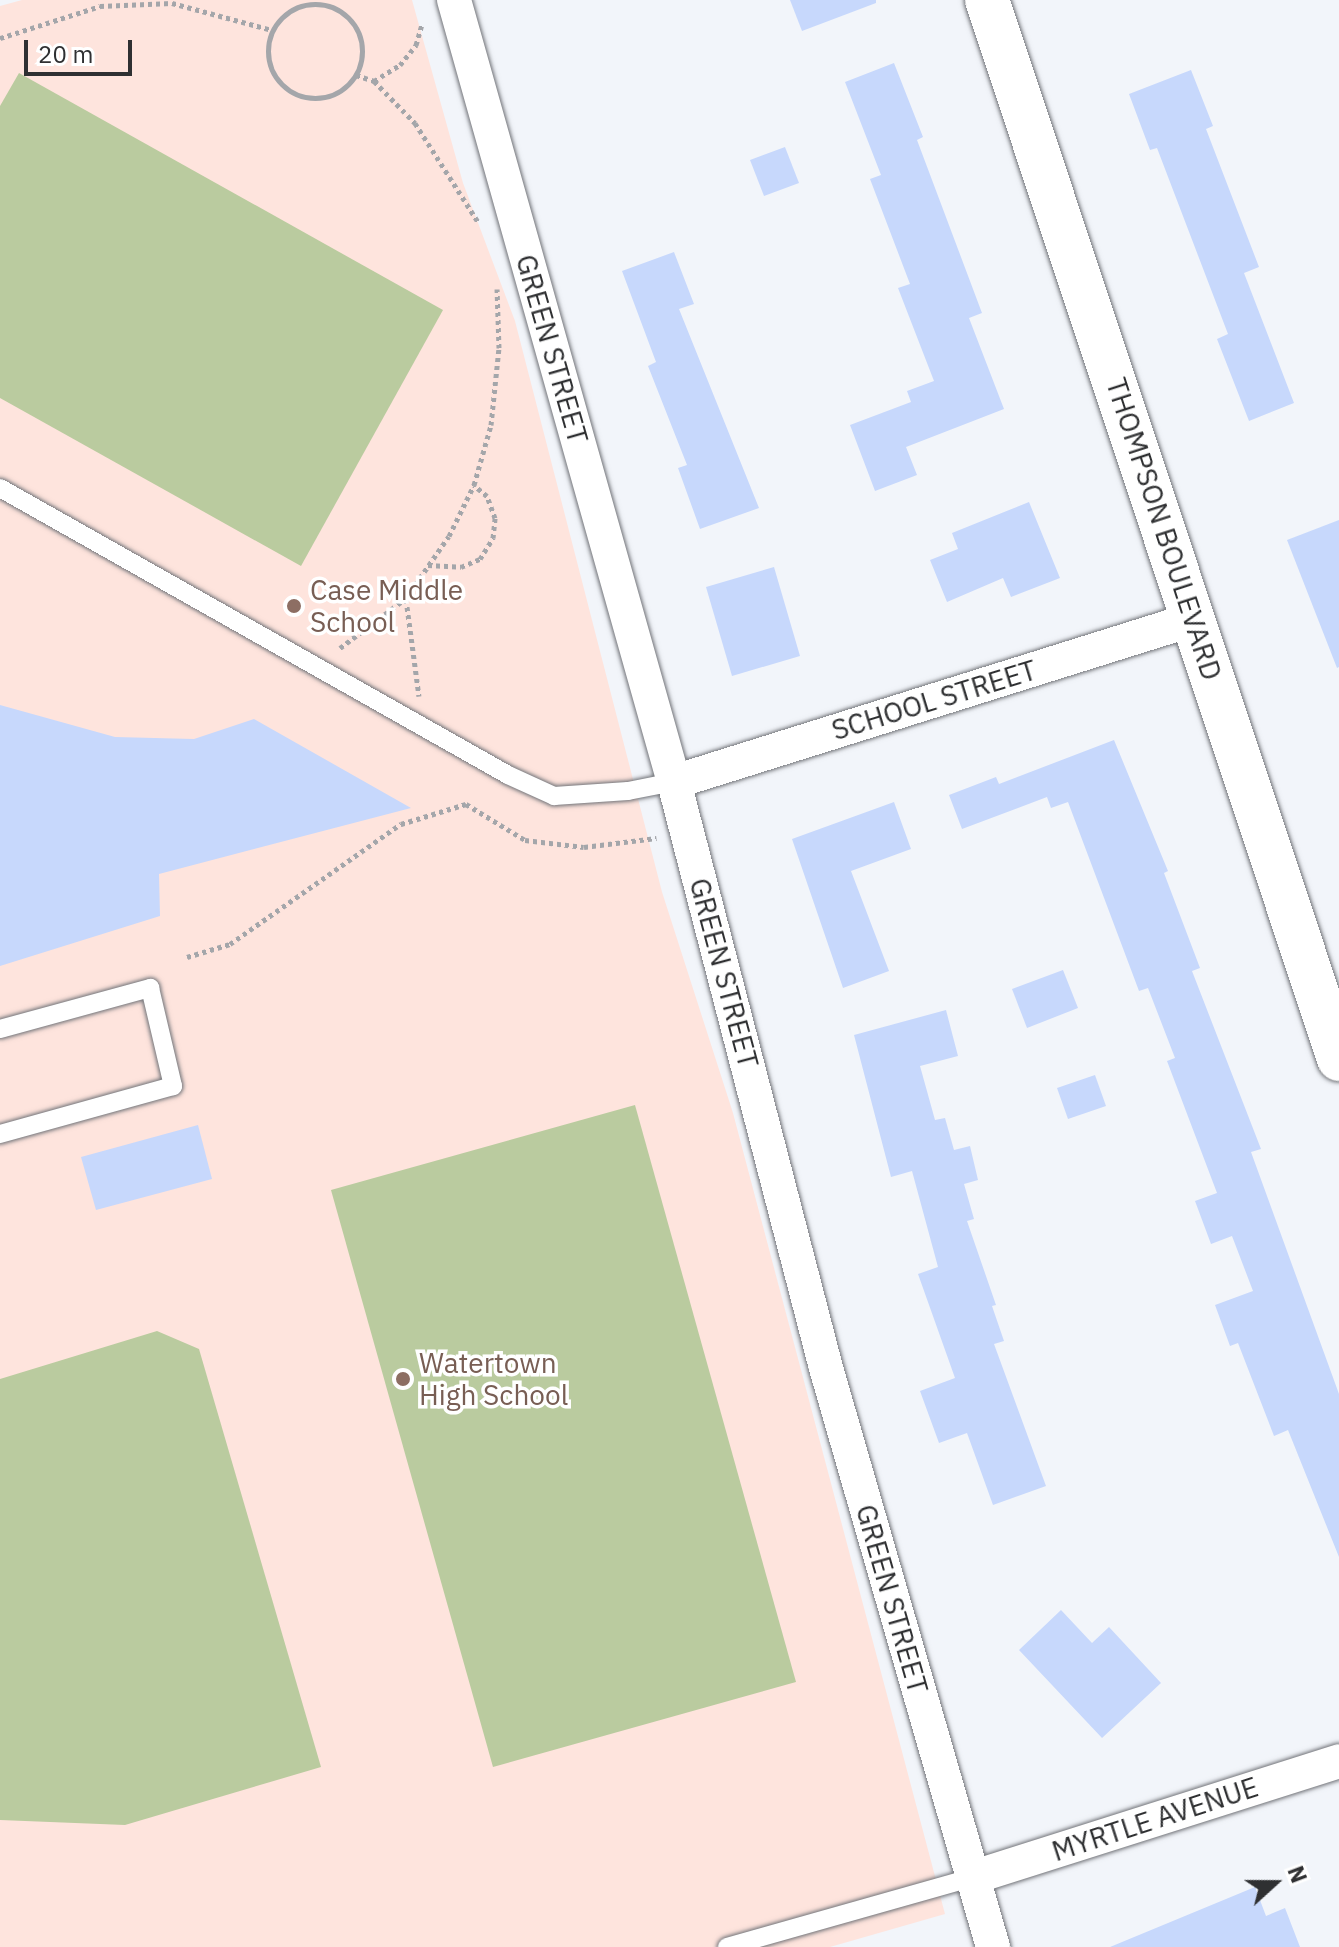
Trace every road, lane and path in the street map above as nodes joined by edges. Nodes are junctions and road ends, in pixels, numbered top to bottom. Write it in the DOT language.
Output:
graph roads {
  1 [pos="454,0"];
  2 [pos="987,0"];
  3 [pos="423,20"];
  4 [pos="272,30"];
  5 [pos="0,38"];
  6 [pos="356,75"];
  7 [pos="374,81"];
  8 [pos="480,226"];
  9 [pos="496,284"];
  10 [pos="474,485"];
  11 [pos="0,488"];
  12 [pos="428,565"];
  13 [pos="406,598"];
  14 [pos="1194,619"];
  15 [pos="314,666"];
  16 [pos="427,730"];
  17 [pos="674,782"];
  18 [pos="656,838"];
  19 [pos="187,957"];
  20 [pos="0,1029"];
  21 [pos="1339,1059"];
  22 [pos="0,1134"];
  23 [pos="1339,1761"];
  24 [pos="971,1878"];
  25 [pos="727,1947"];
  26 [pos="993,1947"];
  1 -- 17 [label="street, GREEN STREET"];
  2 -- 14 [label="street, THOMPSON BOULEVARD"];
  3 -- 7 [label="path"];
  4 -- 5 [label="path"];
  4 -- 6 [label="path"];
  4 -- 6 [label="path"];
  6 -- 7 [label="path"];
  7 -- 8 [label="path"];
  9 -- 10 [label="path"];
  10 -- 12 [label="path"];
  10 -- 12 [label="path"];
  11 -- 15 [label="lane"];
  12 -- 13 [label="path"];
  13 -- 15 [label="path"];
  13 -- 16 [label="path"];
  14 -- 17 [label="street, SCHOOL STREET"];
  14 -- 21 [label="street, THOMPSON BOULEVARD"];
  15 -- 16 [label="lane"];
  16 -- 17 [label="lane"];
  17 -- 24 [label="street, GREEN STREET"];
  18 -- 19 [label="path"];
  20 -- 22 [label="lane"];
  23 -- 24 [label="street, MYRTLE AVENUE"];
  24 -- 25 [label="lane"];
  24 -- 26 [label="street, GREEN STREET"];
}
